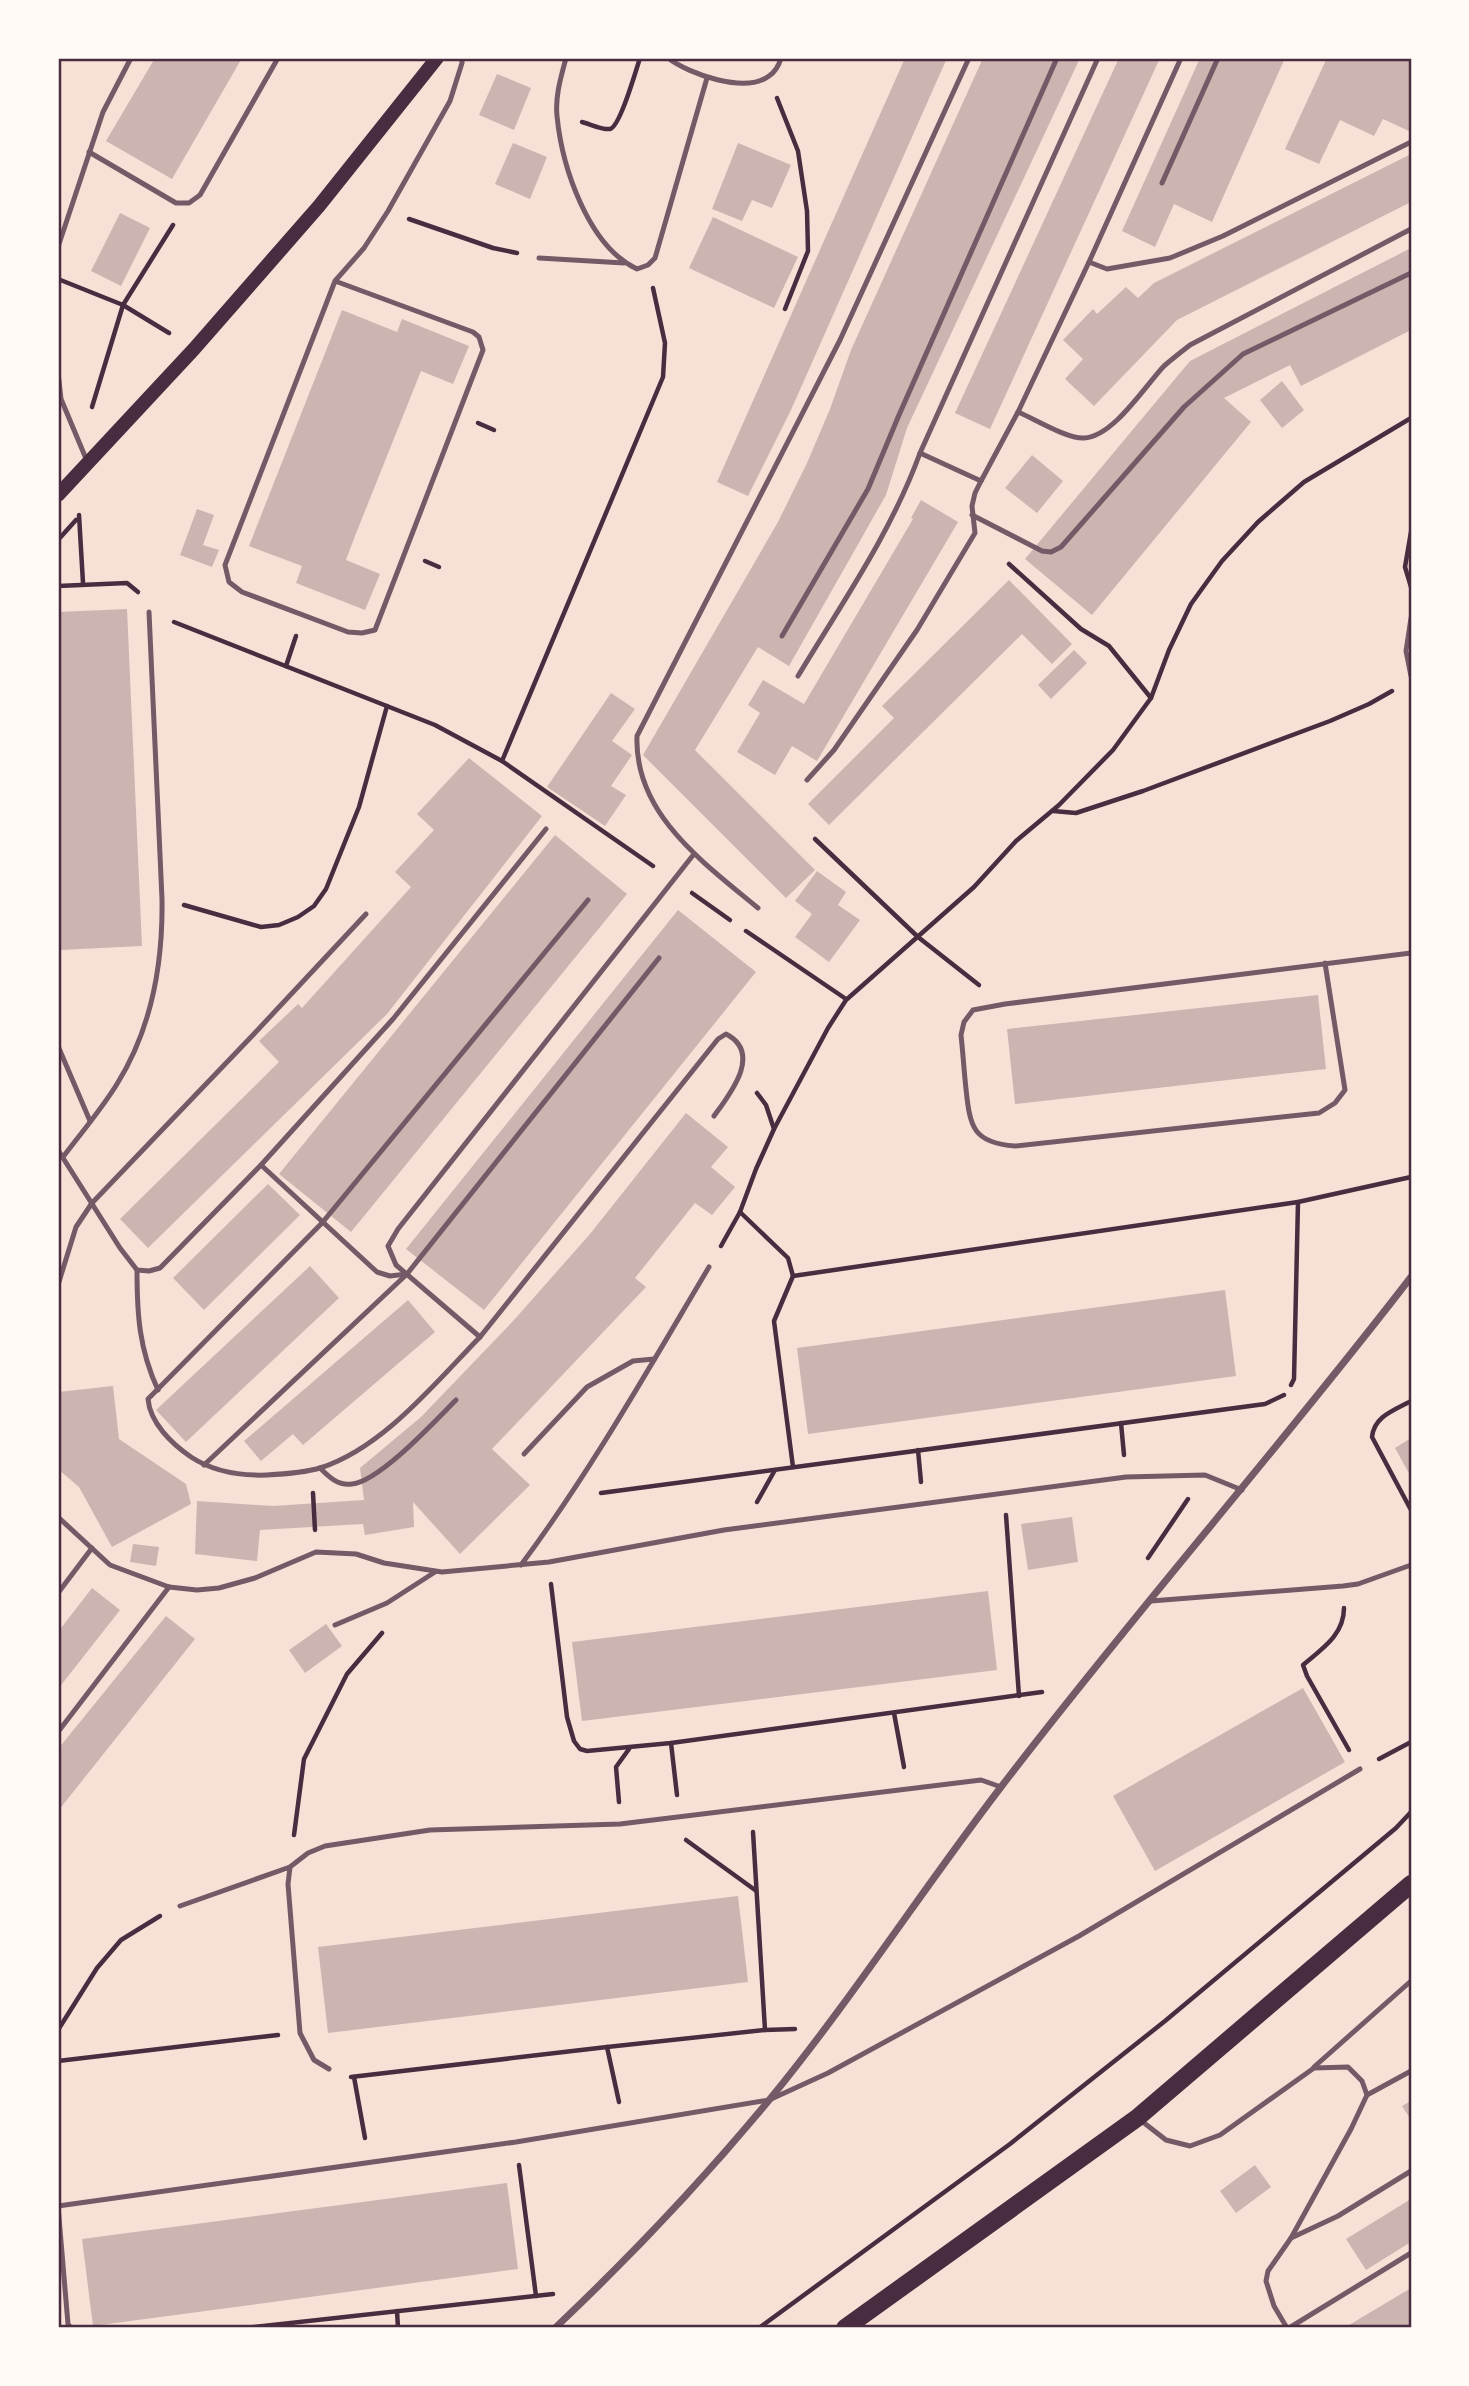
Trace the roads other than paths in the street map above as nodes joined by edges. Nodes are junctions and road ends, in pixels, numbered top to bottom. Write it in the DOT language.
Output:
graph roads {
  1 [pos="131,58"];
  2 [pos="278,58"];
  3 [pos="437,58"];
  4 [pos="462,58"];
  5 [pos="566,58"];
  6 [pos="668,58"];
  7 [pos="781,58"];
  8 [pos="969,58"];
  9 [pos="1057,58"];
  10 [pos="1098,58"];
  11 [pos="1181,58"];
  12 [pos="1218,58"];
  13 [pos="708,78"];
  14 [pos="1411,142"];
  15 [pos="89,152"];
  16 [pos="1162,183"];
  17 [pos="1411,229"];
  18 [pos="58,247"];
  19 [pos="540,258"];
  20 [pos="1088,262"];
  21 [pos="624,263"];
  22 [pos="1411,273"];
  23 [pos="335,281"];
  24 [pos="58,372"];
  25 [pos="1018,412"];
  26 [pos="920,453"];
  27 [pos="88,464"];
  28 [pos="981,481"];
  29 [pos="58,495"];
  30 [pos="972,515"];
  31 [pos="149,612"];
  32 [pos="1411,618"];
  33 [pos="782,636"];
  34 [pos="798,676"];
  35 [pos="1411,676"];
  36 [pos="807,780"];
  37 [pos="546,829"];
  38 [pos="694,855"];
  39 [pos="588,900"];
  40 [pos="758,908"];
  41 [pos="366,914"];
  42 [pos="1411,953"];
  43 [pos="659,958"];
  44 [pos="1325,963"];
  45 [pos="58,1046"];
  46 [pos="715,1116"];
  47 [pos="90,1121"];
  48 [pos="58,1150"];
  49 [pos="63,1157"];
  50 [pos="261,1165"];
  51 [pos="92,1203"];
  52 [pos="322,1223"];
  53 [pos="709,1267"];
  54 [pos="137,1270"];
  55 [pos="407,1274"];
  56 [pos="1411,1277"];
  57 [pos="58,1285"];
  58 [pos="480,1337"];
  59 [pos="654,1359"];
  60 [pos="158,1390"];
  61 [pos="456,1400"];
  62 [pos="524,1454"];
  63 [pos="204,1465"];
  64 [pos="320,1468"];
  65 [pos="1242,1490"];
  66 [pos="58,1517"];
  67 [pos="92,1548"];
  68 [pos="521,1565"];
  69 [pos="1411,1565"];
  70 [pos="435,1572"];
  71 [pos="169,1587"];
  72 [pos="58,1592"];
  73 [pos="1151,1601"];
  74 [pos="335,1625"];
  75 [pos="58,1732"];
  76 [pos="1360,1769"];
  77 [pos="1001,1787"];
  78 [pos="290,1867"];
  79 [pos="1411,1884"];
  80 [pos="180,1906"];
  81 [pos="1411,1981"];
  82 [pos="1314,2068"];
  83 [pos="329,2070"];
  84 [pos="1411,2071"];
  85 [pos="1367,2095"];
  86 [pos="769,2100"];
  87 [pos="1136,2118"];
  88 [pos="1411,2171"];
  89 [pos="58,2206"];
  90 [pos="1292,2238"];
  91 [pos="1411,2253"];
  92 [pos="71,2328"];
  93 [pos="555,2328"];
  94 [pos="845,2328"];
  95 [pos="1288,2328"];
  1 -- 15 [label="lane"];
  2 -- 15 [label="lane"];
  3 -- 27 [label="main road"];
  4 -- 23 [label="lane"];
  5 -- 21 [label="lane"];
  6 -- 13 [label="lane"];
  7 -- 13 [label="lane"];
  8 -- 38 [label="lane"];
  9 -- 33 [label="lane"];
  10 -- 26 [label="lane"];
  11 -- 20 [label="lane"];
  12 -- 16 [label="lane"];
  13 -- 21 [label="lane"];
  14 -- 20 [label="lane"];
  15 -- 18 [label="lane"];
  17 -- 25 [label="lane"];
  19 -- 21 [label="lane"];
  20 -- 25 [label="lane"];
  22 -- 30 [label="lane"];
  23 -- 23 [label="lane"];
  24 -- 27 [label="lane"];
  25 -- 28 [label="lane"];
  26 -- 28 [label="lane"];
  26 -- 34 [label="lane"];
  27 -- 29 [label="main road"];
  28 -- 30 [label="lane"];
  30 -- 36 [label="lane"];
  31 -- 47 [label="lane"];
  32 -- 35 [label="lane"];
  37 -- 50 [label="lane"];
  38 -- 40 [label="lane"];
  38 -- 55 [label="lane"];
  39 -- 52 [label="lane"];
  41 -- 51 [label="lane"];
  42 -- 44 [label="lane"];
  43 -- 55 [label="lane"];
  44 -- 44 [label="lane"];
  45 -- 47 [label="lane"];
  46 -- 58 [label="lane"];
  47 -- 49 [label="lane"];
  48 -- 49 [label="lane"];
  49 -- 51 [label="lane"];
  50 -- 52 [label="lane"];
  50 -- 54 [label="lane"];
  51 -- 54 [label="lane"];
  51 -- 57 [label="lane"];
  52 -- 55 [label="lane"];
  52 -- 60 [label="lane"];
  53 -- 59 [label="lane"];
  54 -- 60 [label="lane"];
  55 -- 58 [label="lane"];
  55 -- 63 [label="lane"];
  56 -- 65 [label="street"];
  58 -- 64 [label="lane"];
  59 -- 62 [label="lane"];
  59 -- 68 [label="lane"];
  60 -- 63 [label="lane"];
  61 -- 64 [label="lane"];
  63 -- 64 [label="lane"];
  65 -- 68 [label="lane"];
  65 -- 73 [label="street"];
  66 -- 67 [label="lane"];
  67 -- 71 [label="lane"];
  67 -- 72 [label="lane"];
  68 -- 70 [label="lane"];
  69 -- 73 [label="lane"];
  70 -- 71 [label="lane"];
  70 -- 74 [label="lane"];
  71 -- 75 [label="lane"];
  73 -- 77 [label="street"];
  76 -- 86 [label="lane"];
  77 -- 78 [label="lane"];
  77 -- 86 [label="street"];
  78 -- 80 [label="lane"];
  78 -- 83 [label="lane"];
  79 -- 87 [label="main road"];
  81 -- 82 [label="lane"];
  82 -- 85 [label="lane"];
  82 -- 87 [label="lane"];
  84 -- 85 [label="lane"];
  85 -- 90 [label="lane"];
  86 -- 89 [label="lane"];
  86 -- 93 [label="street"];
  87 -- 94 [label="main road"];
  88 -- 90 [label="lane"];
  89 -- 92 [label="lane"];
  90 -- 95 [label="lane"];
  91 -- 95 [label="lane"];
}
